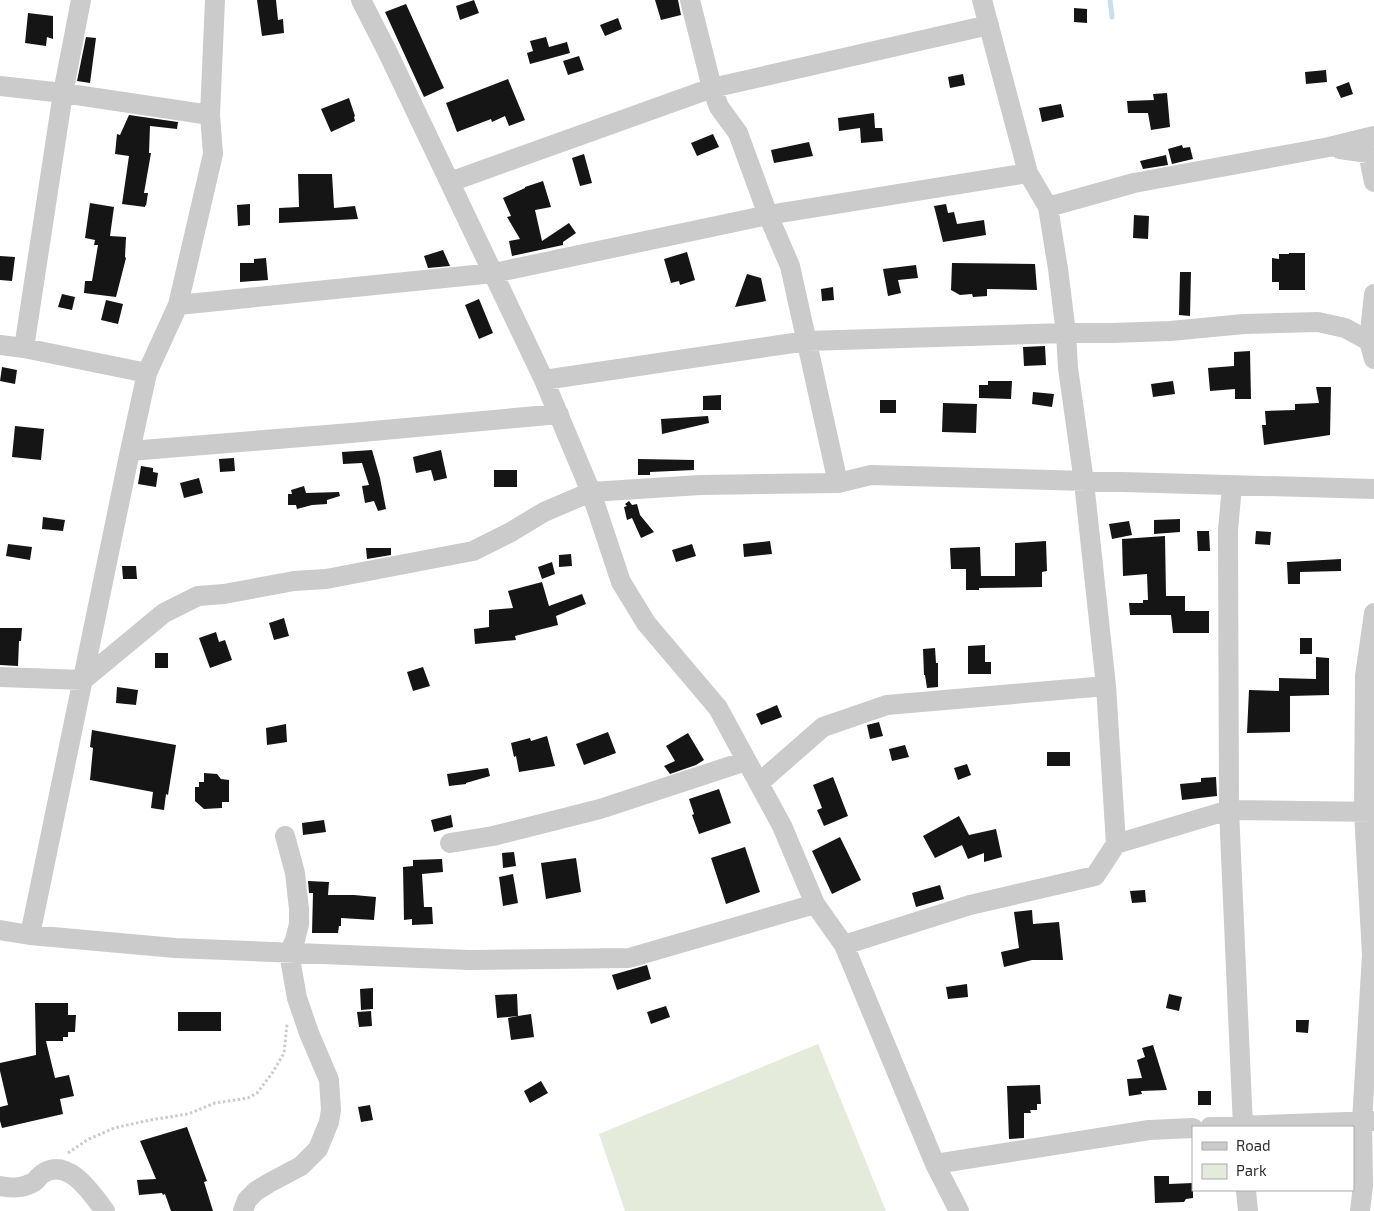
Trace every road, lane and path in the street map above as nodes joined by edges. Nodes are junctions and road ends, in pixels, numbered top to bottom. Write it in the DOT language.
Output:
graph roads {
  1 [pos="81,0"];
  2 [pos="216,0"];
  3 [pos="361,0"];
  4 [pos="690,0"];
  5 [pos="982,0"];
  6 [pos="988,25"];
  7 [pos="0,86"];
  8 [pos="712,88"];
  9 [pos="63,93"];
  10 [pos="210,116"];
  11 [pos="1374,136"];
  12 [pos="1329,147"];
  13 [pos="1028,173"];
  14 [pos="450,182"];
  15 [pos="1374,182"];
  16 [pos="1048,207"];
  17 [pos="768,215"];
  18 [pos="494,273"];
  19 [pos="1374,294"];
  20 [pos="178,305"];
  21 [pos="1066,332"];
  22 [pos="806,341"];
  23 [pos="0,346"];
  24 [pos="24,348"];
  25 [pos="1371,350"];
  26 [pos="147,373"];
  27 [pos="544,380"];
  28 [pos="559,414"];
  29 [pos="130,450"];
  30 [pos="1084,482"];
  31 [pos="838,483"];
  32 [pos="1232,486"];
  33 [pos="1374,489"];
  34 [pos="591,492"];
  35 [pos="1374,613"];
  36 [pos="0,677"];
  37 [pos="82,680"];
  38 [pos="1106,686"];
  39 [pos="746,760"];
  40 [pos="759,784"];
  41 [pos="1229,810"];
  42 [pos="1369,813"];
  43 [pos="285,836"];
  44 [pos="450,843"];
  45 [pos="1116,844"];
  46 [pos="815,904"];
  47 [pos="0,930"];
  48 [pos="30,936"];
  49 [pos="844,945"];
  50 [pos="289,953"];
  51 [pos="296,994"];
  52 [pos="1368,1121"];
  53 [pos="1242,1126"];
  54 [pos="1263,1126"];
  55 [pos="1192,1128"];
  56 [pos="935,1164"];
  57 [pos="49,1170"];
  58 [pos="0,1186"];
  59 [pos="1246,1191"];
  60 [pos="105,1211"];
  61 [pos="242,1211"];
  62 [pos="959,1211"];
  63 [pos="1248,1211"];
  64 [pos="1360,1211"];
  1 -- 9 [label="street"];
  2 -- 10 [label="street"];
  3 -- 14 [label="street"];
  4 -- 8 [label="street"];
  5 -- 6 [label="street"];
  6 -- 8 [label="street"];
  6 -- 13 [label="street"];
  7 -- 9 [label="street"];
  8 -- 14 [label="street"];
  8 -- 17 [label="street"];
  9 -- 10 [label="street"];
  9 -- 24 [label="street"];
  10 -- 20 [label="street"];
  11 -- 12 [label="street"];
  12 -- 15 [label="street"];
  12 -- 16 [label="street"];
  13 -- 16 [label="street"];
  13 -- 17 [label="street"];
  14 -- 18 [label="street"];
  16 -- 21 [label="street"];
  17 -- 18 [label="street"];
  17 -- 22 [label="street"];
  18 -- 20 [label="street"];
  18 -- 27 [label="street"];
  19 -- 25 [label="street"];
  20 -- 26 [label="street"];
  21 -- 22 [label="street"];
  21 -- 25 [label="street"];
  21 -- 30 [label="street"];
  22 -- 27 [label="street"];
  22 -- 31 [label="street"];
  23 -- 24 [label="street"];
  24 -- 26 [label="street"];
  26 -- 29 [label="street"];
  27 -- 28 [label="street"];
  28 -- 29 [label="street"];
  28 -- 34 [label="street"];
  29 -- 37 [label="street"];
  30 -- 31 [label="street"];
  30 -- 32 [label="street"];
  30 -- 38 [label="street"];
  31 -- 34 [label="street"];
  32 -- 33 [label="street"];
  32 -- 41 [label="street"];
  34 -- 37 [label="street"];
  34 -- 39 [label="street"];
  35 -- 42 [label="street"];
  36 -- 37 [label="street"];
  37 -- 48 [label="street"];
  38 -- 40 [label="street"];
  38 -- 45 [label="street"];
  39 -- 40 [label="street"];
  39 -- 44 [label="street"];
  40 -- 46 [label="street"];
  41 -- 42 [label="street"];
  41 -- 45 [label="street"];
  41 -- 53 [label="street"];
  42 -- 52 [label="street"];
  43 -- 50 [label="street"];
  45 -- 49 [label="street"];
  46 -- 49 [label="street"];
  46 -- 50 [label="street"];
  47 -- 48 [label="street"];
  48 -- 50 [label="street"];
  49 -- 56 [label="street"];
  50 -- 51 [label="street"];
  51 -- 57 [label="path"];
  51 -- 61 [label="street"];
  52 -- 54 [label="street"];
  52 -- 64 [label="street"];
  55 -- 56 [label="street"];
  56 -- 62 [label="street"];
  57 -- 58 [label="street"];
  57 -- 60 [label="street"];
  59 -- 63 [label="street"];
}
